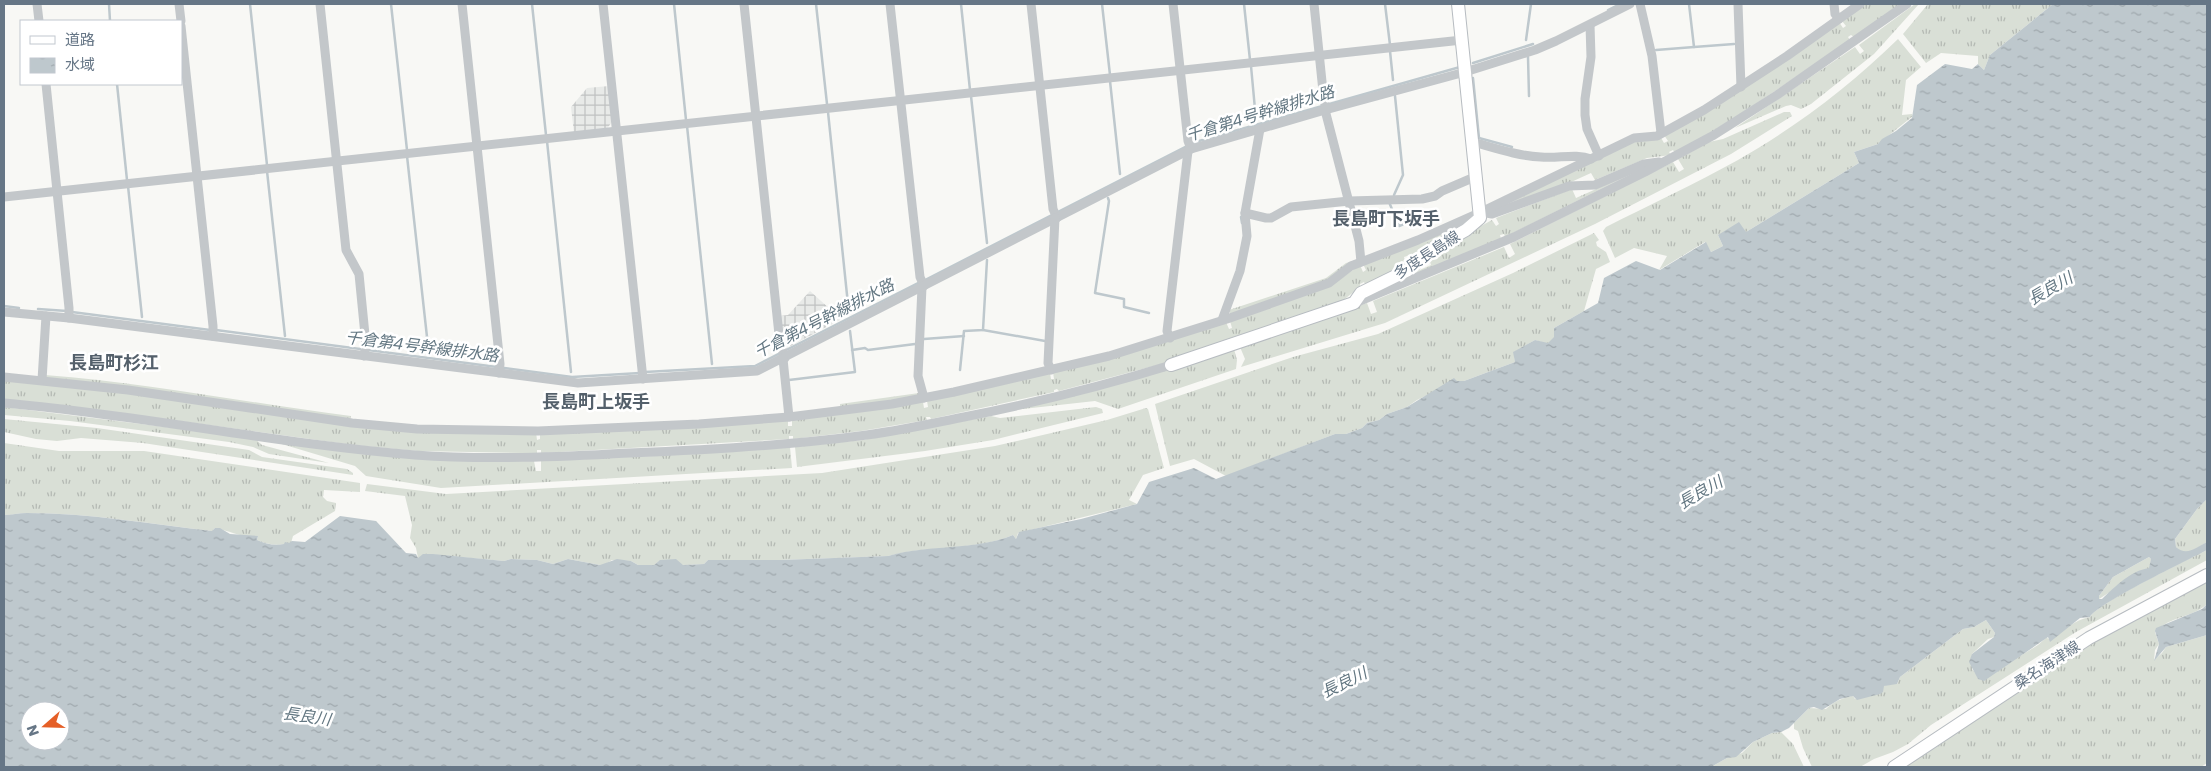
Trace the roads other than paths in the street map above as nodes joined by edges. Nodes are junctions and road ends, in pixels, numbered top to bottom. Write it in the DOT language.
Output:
graph roads {
  1 [pos="37,4"];
  2 [pos="179,4"];
  3 [pos="320,4"];
  4 [pos="462,4"];
  5 [pos="603,4"];
  6 [pos="744,4"];
  7 [pos="890,4"];
  8 [pos="1031,4"];
  9 [pos="1173,4"];
  10 [pos="1314,4"];
  11 [pos="1458,4"];
  12 [pos="1630,4"];
  13 [pos="1640,4"];
  14 [pos="1738,4"];
  15 [pos="1834,4"];
  16 [pos="1860,4"];
  17 [pos="1907,4"];
  18 [pos="1838,19"];
  19 [pos="39,20"];
  20 [pos="181,20"];
  21 [pos="1590,25"];
  22 [pos="182,35"];
  23 [pos="1462,40"];
  24 [pos="1319,55"];
  25 [pos="1180,70"];
  26 [pos="1465,72"];
  27 [pos="46,85"];
  28 [pos="1040,85"];
  29 [pos="1741,87"];
  30 [pos="900,100"];
  31 [pos="1326,107"];
  32 [pos="757,116"];
  33 [pos="1260,129"];
  34 [pos="616,131"];
  35 [pos="1661,133"];
  36 [pos="1473,142"];
  37 [pos="477,145"];
  38 [pos="1189,147"];
  39 [pos="1595,158"];
  40 [pos="1666,160"];
  41 [pos="337,161"];
  42 [pos="198,176"];
  43 [pos="1477,176"];
  44 [pos="58,191"];
  45 [pos="4,197"];
  46 [pos="1349,201"];
  47 [pos="1481,212"];
  48 [pos="1245,213"];
  49 [pos="1056,215"];
  50 [pos="1361,262"];
  51 [pos="922,284"];
  52 [pos="1354,303"];
  53 [pos="4,312"];
  54 [pos="69,314"];
  55 [pos="46,316"];
  56 [pos="1222,320"];
  57 [pos="213,332"];
  58 [pos="1170,338"];
  59 [pos="365,352"];
  60 [pos="783,355"];
  61 [pos="1171,365"];
  62 [pos="499,370"];
  63 [pos="1051,370"];
  64 [pos="642,375"];
  65 [pos="4,377"];
  66 [pos="42,380"];
  67 [pos="924,398"];
  68 [pos="4,403"];
  69 [pos="789,417"];
  70 [pos="2207,575"];
  71 [pos="1894,767"];
  1 -- 19 [label="street"];
  2 -- 20 [label="street"];
  3 -- 41 [label="street"];
  4 -- 37 [label="street"];
  5 -- 34 [label="street"];
  6 -- 32 [label="street"];
  7 -- 30 [label="street"];
  8 -- 28 [label="street"];
  9 -- 25 [label="street"];
  10 -- 24 [label="street"];
  11 -- 23 [label="main road"];
  12 -- 21 [label="street"];
  13 -- 35 [label="street"];
  14 -- 29 [label="street"];
  15 -- 18 [label="street"];
  16 -- 18 [label="street"];
  17 -- 40 [label="street"];
  18 -- 29 [label="street"];
  21 -- 26 [label="street"];
  21 -- 39 [label="street"];
  22 -- 42 [label="street"];
  23 -- 24 [label="street"];
  23 -- 26 [label="main road"];
  24 -- 25 [label="street"];
  24 -- 31 [label="street"];
  25 -- 28 [label="street"];
  25 -- 38 [label="street"];
  26 -- 31 [label="street"];
  26 -- 36 [label="main road"];
  27 -- 44 [label="street"];
  28 -- 30 [label="street"];
  28 -- 49 [label="street"];
  29 -- 35 [label="street"];
  30 -- 32 [label="street"];
  30 -- 51 [label="street"];
  31 -- 33 [label="street"];
  31 -- 46 [label="street"];
  32 -- 34 [label="street"];
  32 -- 60 [label="street"];
  33 -- 38 [label="street"];
  33 -- 48 [label="street"];
  34 -- 37 [label="street"];
  34 -- 64 [label="street"];
  35 -- 39 [label="street"];
  36 -- 39 [label="street"];
  36 -- 43 [label="main road"];
  37 -- 41 [label="street"];
  37 -- 62 [label="street"];
  38 -- 49 [label="street"];
  38 -- 58 [label="street"];
  39 -- 47 [label="street"];
  40 -- 47 [label="street"];
  40 -- 52 [label="street"];
  41 -- 42 [label="street"];
  41 -- 59 [label="street"];
  42 -- 44 [label="street"];
  42 -- 57 [label="street"];
  43 -- 46 [label="street"];
  43 -- 47 [label="main road"];
  44 -- 45 [label="street"];
  44 -- 54 [label="street"];
  46 -- 48 [label="street"];
  46 -- 50 [label="street"];
  47 -- 50 [label="street"];
  47 -- 52 [label="main road, 多度長島線"];
  48 -- 56 [label="street"];
  49 -- 51 [label="street"];
  49 -- 63 [label="street"];
  50 -- 56 [label="street"];
  51 -- 60 [label="street"];
  51 -- 67 [label="street"];
  52 -- 61 [label="main road, 多度長島線"];
  53 -- 55 [label="street"];
  54 -- 55 [label="street"];
  54 -- 57 [label="street"];
  55 -- 66 [label="street"];
  56 -- 58 [label="street"];
  57 -- 59 [label="street"];
  58 -- 63 [label="street"];
  59 -- 62 [label="street"];
  60 -- 64 [label="street"];
  60 -- 69 [label="street"];
  61 -- 68 [label="street"];
  62 -- 64 [label="street"];
  63 -- 67 [label="street"];
  65 -- 66 [label="street"];
  66 -- 69 [label="street"];
  67 -- 69 [label="street"];
  70 -- 71 [label="main road, 桑名海津線"];
}
